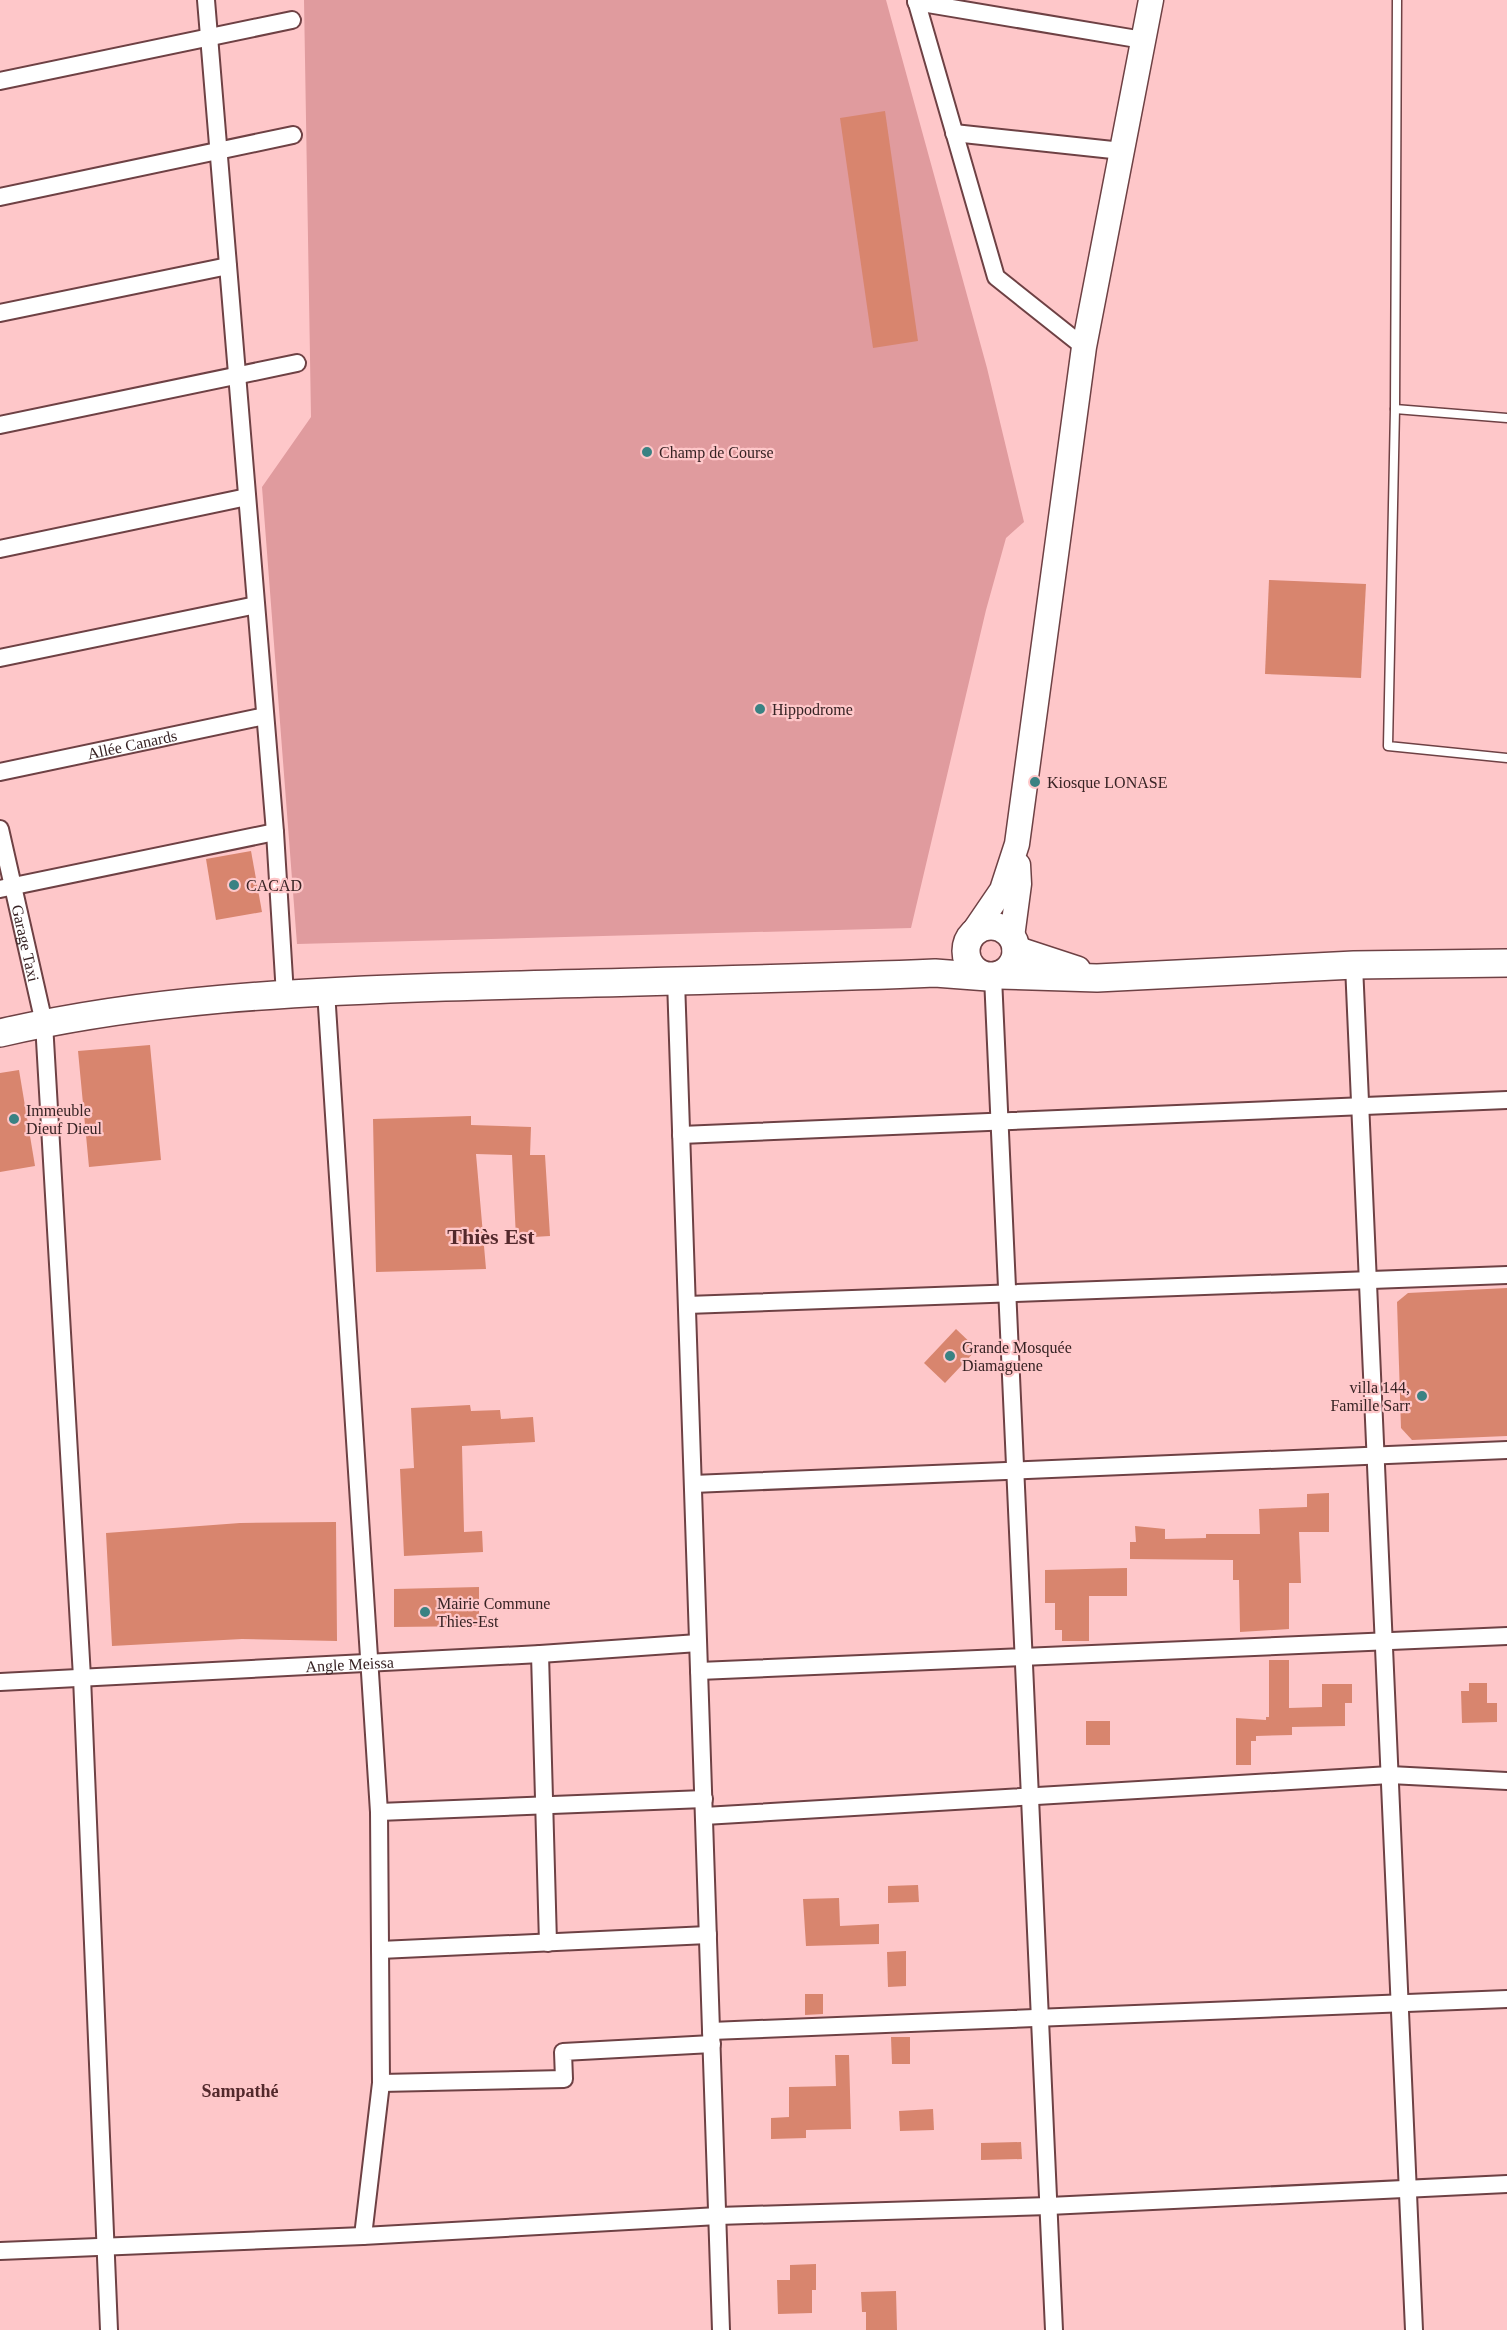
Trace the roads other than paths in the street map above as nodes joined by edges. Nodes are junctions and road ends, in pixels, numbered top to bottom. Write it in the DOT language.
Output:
graph roads {
  1 [pos="206,0"];
  2 [pos="1150,0"];
  3 [pos="1397,0"];
  4 [pos="916,1"];
  5 [pos="292,20"];
  6 [pos="209,37"];
  7 [pos="1143,40"];
  8 [pos="0,81"];
  9 [pos="954,134"];
  10 [pos="293,135"];
  11 [pos="219,151"];
  12 [pos="1122,151"];
  13 [pos="0,197"];
  14 [pos="228,266"];
  15 [pos="0,313"];
  16 [pos="1084,347"];
  17 [pos="297,363"];
  18 [pos="238,375"];
  19 [pos="1395,409"];
  20 [pos="1507,418"];
  21 [pos="0,425"];
  22 [pos="247,497"];
  23 [pos="0,549"];
  24 [pos="256,605"];
  25 [pos="0,658"];
  26 [pos="266,716"];
  27 [pos="1507,758"];
  28 [pos="0,772"];
  29 [pos="0,829"];
  30 [pos="275,831"];
  31 [pos="1017,844"];
  32 [pos="6,888"];
  33 [pos="970,937"];
  34 [pos="1014,944"];
  35 [pos="1507,963"];
  36 [pos="1354,965"];
  37 [pos="897,975"];
  38 [pos="993,976"];
  39 [pos="1097,978"];
  40 [pos="676,980"];
  41 [pos="326,991"];
  42 [pos="285,994"];
  43 [pos="44,1023"];
  44 [pos="0,1033"];
  45 [pos="1507,1100"];
  46 [pos="1361,1106"];
  47 [pos="1000,1122"];
  48 [pos="681,1135"];
  49 [pos="1507,1275"];
  50 [pos="1368,1281"];
  51 [pos="1008,1296"];
  52 [pos="687,1305"];
  53 [pos="1507,1450"];
  54 [pos="1376,1455"];
  55 [pos="1016,1470"];
  56 [pos="693,1484"];
  57 [pos="1507,1636"];
  58 [pos="1384,1641"];
  59 [pos="698,1643"];
  60 [pos="540,1654"];
  61 [pos="1024,1657"];
  62 [pos="370,1664"];
  63 [pos="699,1671"];
  64 [pos="82,1677"];
  65 [pos="0,1682"];
  66 [pos="1390,1775"];
  67 [pos="1507,1781"];
  68 [pos="1030,1796"];
  69 [pos="546,1805"];
  70 [pos="704,1807"];
  71 [pos="379,1812"];
  72 [pos="708,1935"];
  73 [pos="548,1944"];
  74 [pos="380,1950"];
  75 [pos="1507,2000"];
  76 [pos="1400,2004"];
  77 [pos="1040,2018"];
  78 [pos="712,2038"];
  79 [pos="381,2083"];
  80 [pos="1507,2184"];
  81 [pos="1408,2188"];
  82 [pos="1049,2206"];
  83 [pos="718,2216"];
  84 [pos="363,2236"];
  85 [pos="106,2246"];
  86 [pos="0,2251"];
  87 [pos="110,2330"];
  88 [pos="722,2330"];
  89 [pos="1054,2330"];
  90 [pos="1414,2330"];
  1 -- 6 [label="street"];
  2 -- 7 [label="main road"];
  3 -- 19 [label="lane"];
  4 -- 7 [label="street"];
  4 -- 9 [label="street"];
  5 -- 6 [label="street"];
  6 -- 8 [label="street"];
  6 -- 11 [label="street"];
  7 -- 12 [label="main road"];
  9 -- 12 [label="street"];
  9 -- 16 [label="street"];
  10 -- 11 [label="street"];
  11 -- 13 [label="street"];
  11 -- 14 [label="street"];
  12 -- 16 [label="main road"];
  14 -- 15 [label="street"];
  14 -- 18 [label="street"];
  16 -- 31 [label="main road"];
  17 -- 18 [label="street"];
  18 -- 21 [label="street"];
  18 -- 22 [label="street"];
  19 -- 20 [label="lane"];
  19 -- 27 [label="lane"];
  22 -- 23 [label="street"];
  22 -- 24 [label="street"];
  24 -- 25 [label="street"];
  24 -- 26 [label="street"];
  26 -- 28 [label="street, Allée Canards"];
  26 -- 30 [label="street"];
  29 -- 32 [label="street, Garage Taxi"];
  30 -- 32 [label="street"];
  30 -- 42 [label="street"];
  31 -- 33 [label="main road"];
  31 -- 34 [label="main road"];
  32 -- 43 [label="street, Garage Taxi"];
  33 -- 34 [label="main road"];
  33 -- 37 [label="main road"];
  33 -- 38 [label="main road"];
  34 -- 38 [label="main road"];
  34 -- 39 [label="main road"];
  35 -- 36 [label="main road"];
  36 -- 39 [label="main road"];
  36 -- 46 [label="street"];
  37 -- 38 [label="main road"];
  37 -- 40 [label="main road"];
  38 -- 39 [label="main road"];
  38 -- 47 [label="street"];
  40 -- 41 [label="main road"];
  40 -- 48 [label="street"];
  41 -- 42 [label="main road"];
  41 -- 62 [label="street"];
  42 -- 43 [label="main road"];
  43 -- 44 [label="main road"];
  43 -- 64 [label="street, Garage Taxi"];
  45 -- 46 [label="street"];
  46 -- 47 [label="street"];
  46 -- 50 [label="street"];
  47 -- 48 [label="street"];
  47 -- 51 [label="street"];
  48 -- 52 [label="street"];
  49 -- 50 [label="street"];
  50 -- 51 [label="street"];
  50 -- 54 [label="street"];
  51 -- 52 [label="street"];
  51 -- 55 [label="street"];
  52 -- 56 [label="street"];
  53 -- 54 [label="street"];
  54 -- 55 [label="street"];
  54 -- 58 [label="street"];
  55 -- 56 [label="street"];
  55 -- 61 [label="street"];
  56 -- 59 [label="street"];
  57 -- 58 [label="street"];
  58 -- 61 [label="street"];
  58 -- 66 [label="street"];
  59 -- 60 [label="street, Angle Meissa"];
  59 -- 63 [label="street"];
  60 -- 62 [label="street, Angle Meissa"];
  60 -- 69 [label="street"];
  61 -- 63 [label="street"];
  61 -- 68 [label="street"];
  62 -- 64 [label="street, Angle Meissa"];
  62 -- 71 [label="street"];
  63 -- 70 [label="street"];
  64 -- 65 [label="street, Angle Meissa"];
  64 -- 85 [label="street, Garage Taxi"];
  66 -- 67 [label="street"];
  66 -- 68 [label="street"];
  66 -- 76 [label="street"];
  68 -- 70 [label="street"];
  68 -- 77 [label="street"];
  69 -- 70 [label="street"];
  69 -- 71 [label="street"];
  69 -- 73 [label="street"];
  70 -- 72 [label="street"];
  71 -- 74 [label="street"];
  72 -- 73 [label="street"];
  72 -- 78 [label="street"];
  73 -- 74 [label="street"];
  74 -- 79 [label="street"];
  75 -- 76 [label="street"];
  76 -- 77 [label="street"];
  76 -- 81 [label="street"];
  77 -- 78 [label="street"];
  77 -- 82 [label="street"];
  78 -- 79 [label="street"];
  78 -- 83 [label="street"];
  79 -- 84 [label="street"];
  80 -- 81 [label="street"];
  81 -- 82 [label="street"];
  81 -- 90 [label="street"];
  82 -- 83 [label="street"];
  82 -- 89 [label="street"];
  83 -- 84 [label="street"];
  83 -- 88 [label="street"];
  84 -- 85 [label="street"];
  85 -- 86 [label="street"];
  85 -- 87 [label="street, Garage Taxi"];
}
